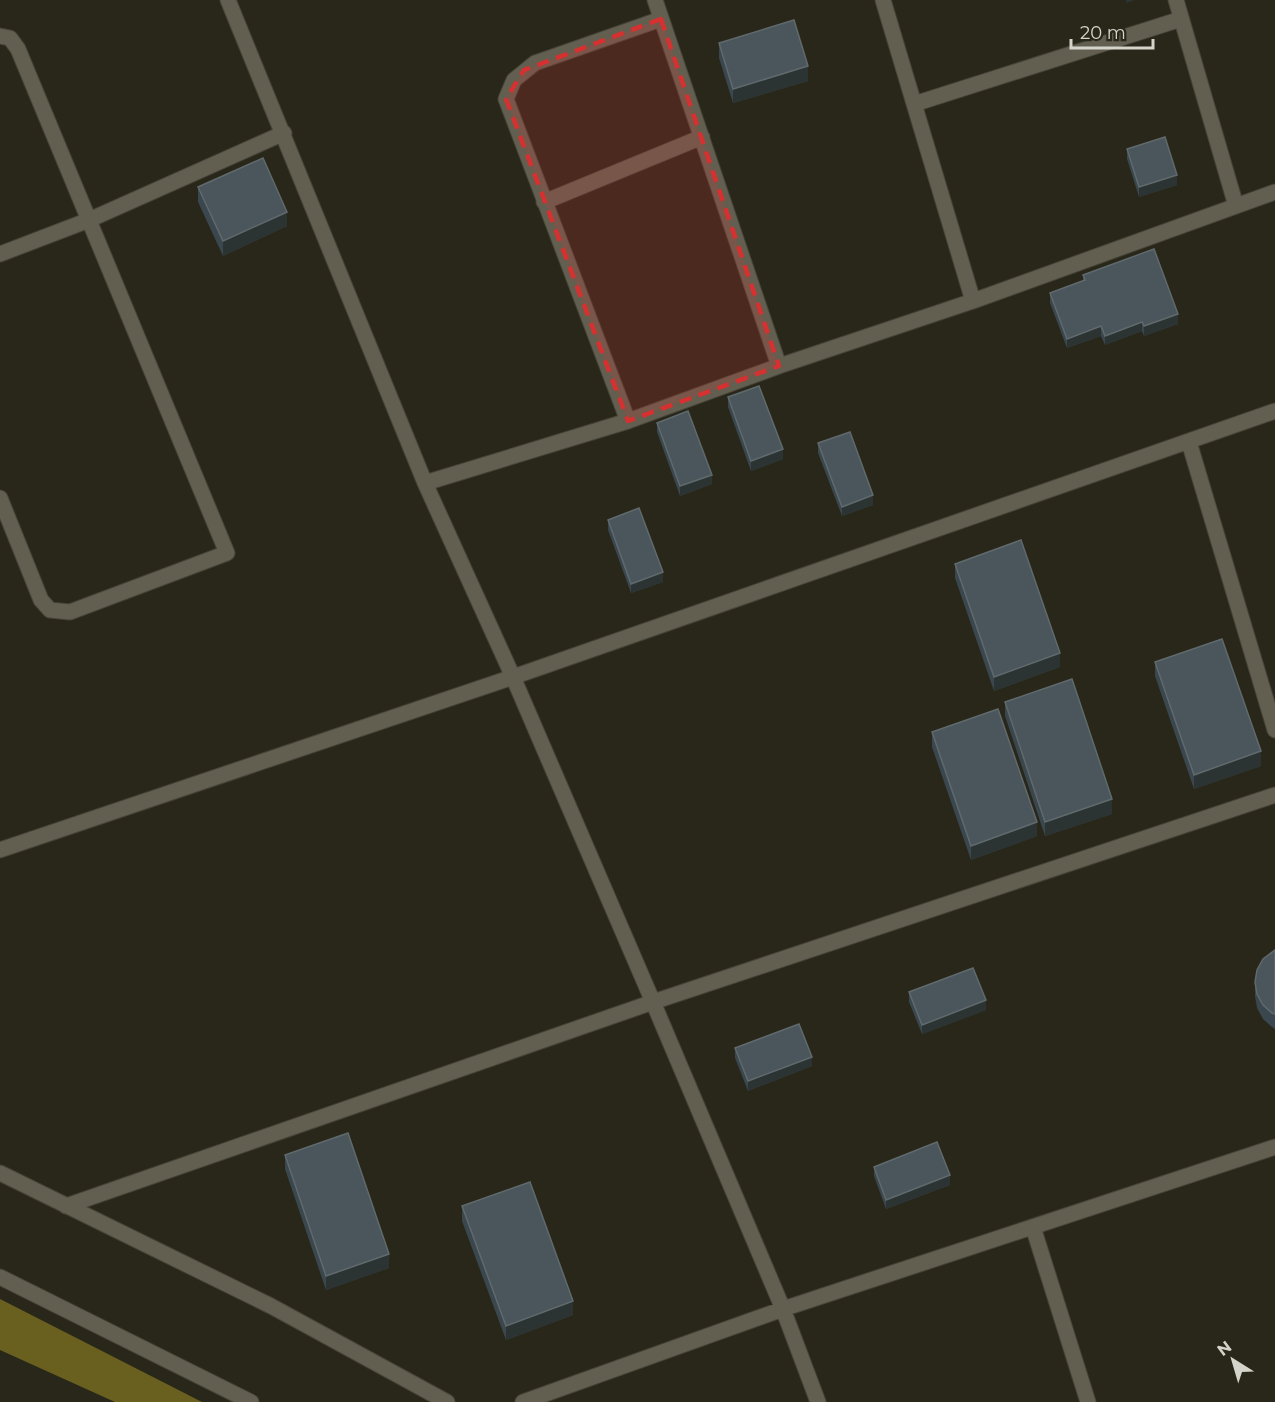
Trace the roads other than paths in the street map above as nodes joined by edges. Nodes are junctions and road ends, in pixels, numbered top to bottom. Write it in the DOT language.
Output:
graph roads {
  1 [pos="228,0"];
  2 [pos="655,0"];
  3 [pos="883,0"];
  4 [pos="1176,0"];
  5 [pos="661,19"];
  6 [pos="1181,19"];
  7 [pos="0,36"];
  8 [pos="914,104"];
  9 [pos="284,133"];
  10 [pos="702,137"];
  11 [pos="1275,192"];
  12 [pos="544,202"];
  13 [pos="1236,206"];
  14 [pos="89,220"];
  15 [pos="0,254"];
  16 [pos="973,301"];
  17 [pos="778,366"];
  18 [pos="1275,411"];
  19 [pos="628,421"];
  20 [pos="1189,442"];
  21 [pos="425,483"];
  22 [pos="0,498"];
  23 [pos="513,677"];
  24 [pos="1275,730"];
  25 [pos="1275,795"];
  26 [pos="0,850"];
  27 [pos="653,1002"];
  28 [pos="1275,1148"];
  29 [pos="0,1173"];
  30 [pos="66,1206"];
  31 [pos="1033,1227"];
  32 [pos="0,1277"];
  33 [pos="783,1309"];
  34 [pos="251,1402"];
  35 [pos="447,1402"];
  36 [pos="523,1402"];
  37 [pos="818,1402"];
  38 [pos="1088,1402"];
  1 -- 9 [label="street"];
  2 -- 5 [label="street"];
  3 -- 8 [label="street"];
  4 -- 6 [label="street"];
  5 -- 10 [label="street"];
  5 -- 12 [label="street"];
  6 -- 8 [label="street"];
  6 -- 13 [label="street"];
  7 -- 14 [label="street"];
  8 -- 16 [label="street"];
  9 -- 14 [label="street"];
  9 -- 21 [label="street"];
  10 -- 12 [label="street"];
  10 -- 17 [label="street"];
  11 -- 13 [label="street"];
  12 -- 19 [label="street"];
  13 -- 16 [label="street"];
  14 -- 15 [label="street"];
  14 -- 22 [label="street"];
  16 -- 17 [label="street"];
  17 -- 19 [label="street"];
  18 -- 20 [label="street"];
  19 -- 21 [label="street"];
  20 -- 23 [label="street"];
  20 -- 24 [label="street"];
  21 -- 23 [label="street"];
  23 -- 26 [label="street"];
  23 -- 27 [label="street"];
  25 -- 27 [label="street"];
  27 -- 30 [label="street"];
  27 -- 33 [label="street"];
  28 -- 31 [label="street"];
  29 -- 30 [label="street"];
  30 -- 35 [label="street"];
  31 -- 33 [label="street"];
  31 -- 38 [label="street"];
  32 -- 34 [label="street"];
  33 -- 36 [label="street"];
  33 -- 37 [label="street"];
}
